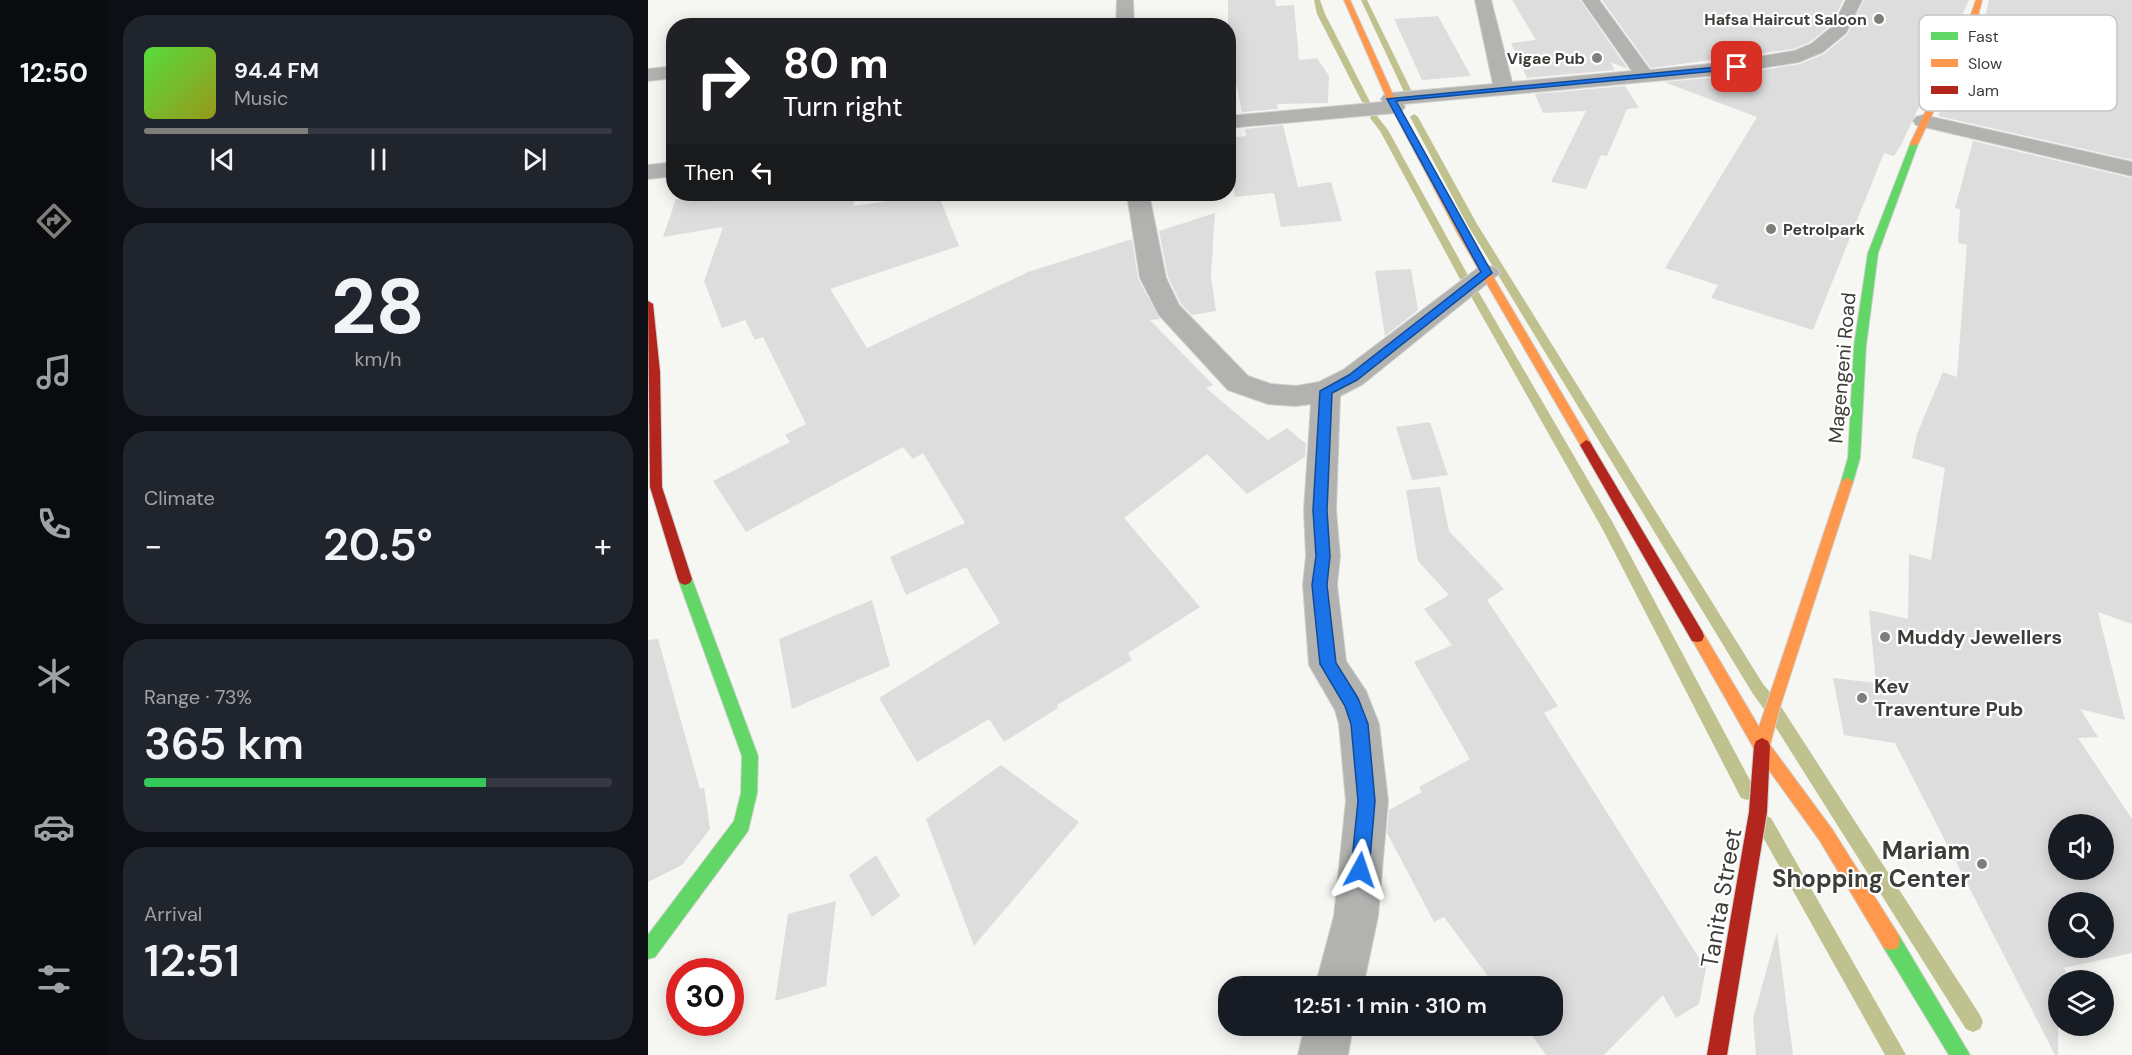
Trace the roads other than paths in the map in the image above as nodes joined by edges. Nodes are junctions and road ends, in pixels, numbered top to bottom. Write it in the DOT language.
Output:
graph roads {
  1 [pos="1125,0"];
  2 [pos="1347,0"];
  3 [pos="1483,0"];
  4 [pos="1590,0"];
  5 [pos="1854,0"];
  6 [pos="1979,0"];
  7 [pos="1974,15"];
  8 [pos="1125,18"];
  9 [pos="666,73"];
  10 [pos="648,75"];
  11 [pos="1645,76"];
  12 [pos="1504,88"];
  13 [pos="1393,103"];
  14 [pos="1928,111"];
  15 [pos="1236,121"];
  16 [pos="1923,121"];
  17 [pos="2132,169"];
  18 [pos="666,170"];
  19 [pos="648,171"];
  20 [pos="1139,201"];
  21 [pos="1487,273"];
  22 [pos="648,303"];
  23 [pos="1326,391"];
  24 [pos="1762,747"];
  25 [pos="648,950"];
  26 [pos="1342,976"];
  27 [pos="1327,1036"];
  28 [pos="1323,1055"];
  29 [pos="1717,1055"];
  30 [pos="1960,1055"];
  1 -- 8 [label="street"];
  2 -- 13 [label="street"];
  3 -- 12 [label="street"];
  4 -- 11 [label="street"];
  5 -- 11 [label="street"];
  6 -- 7 [label="street, Magengeni Road"];
  9 -- 10 [label="street"];
  11 -- 12 [label="street"];
  12 -- 13 [label="street"];
  13 -- 15 [label="street"];
  13 -- 21 [label="street"];
  14 -- 16 [label="street, Magengeni Road"];
  16 -- 17 [label="street"];
  16 -- 24 [label="street, Magengeni Road"];
  18 -- 19 [label="street"];
  20 -- 23 [label="street"];
  21 -- 23 [label="street"];
  21 -- 24 [label="street"];
  22 -- 25 [label="street"];
  23 -- 26 [label="street"];
  24 -- 29 [label="street, Tanita Street"];
  24 -- 30 [label="street"];
  27 -- 28 [label="street"];
}
